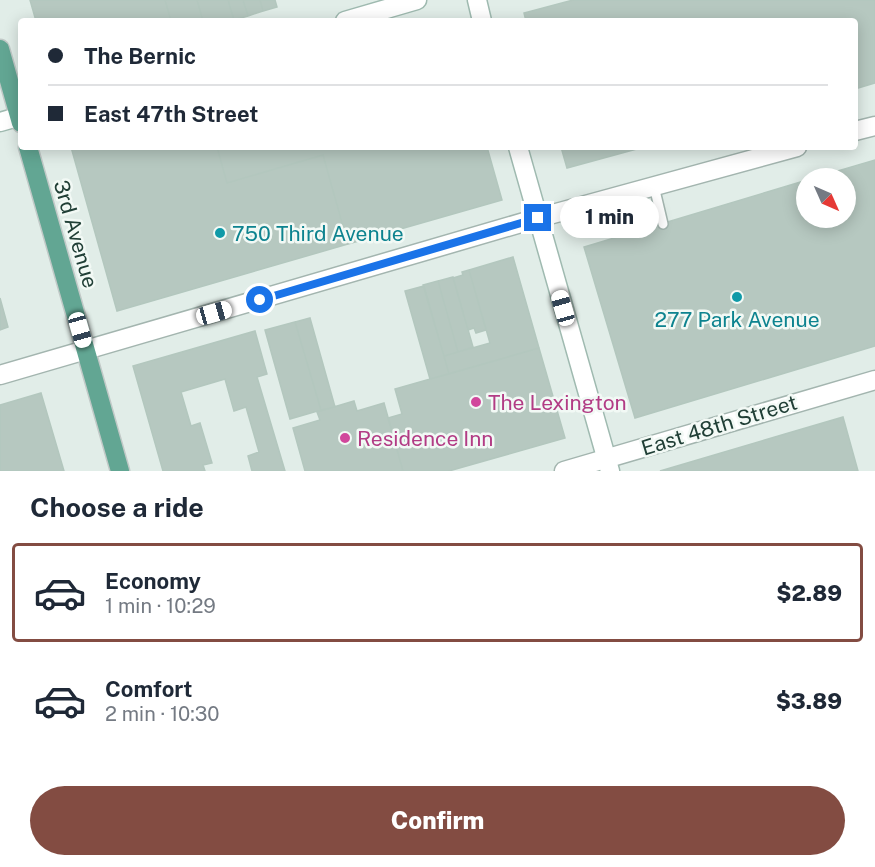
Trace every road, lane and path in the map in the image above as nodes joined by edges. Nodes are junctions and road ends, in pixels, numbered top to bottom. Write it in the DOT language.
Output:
graph roads {
  1 [pos="417,0"];
  2 [pos="477,0"];
  3 [pos="355,18"];
  4 [pos="482,18"];
  5 [pos="0,49"];
  6 [pos="18,111"];
  7 [pos="18,118"];
  8 [pos="0,122"];
  9 [pos="875,126"];
  10 [pos="858,130"];
  11 [pos="29,150"];
  12 [pos="519,150"];
  13 [pos="786,150"];
  14 [pos="654,186"];
  15 [pos="538,218"];
  16 [pos="663,224"];
  17 [pos="86,351"];
  18 [pos="0,375"];
  19 [pos="875,380"];
  20 [pos="608,465"];
  21 [pos="120,471"];
  22 [pos="564,471"];
  1 -- 3 [label="street"];
  2 -- 4 [label="street"];
  5 -- 6 [label="main road"];
  7 -- 8 [label="street"];
  9 -- 10 [label="street"];
  11 -- 17 [label="main road, 3rd Avenue"];
  12 -- 15 [label="street"];
  13 -- 14 [label="street"];
  14 -- 15 [label="street"];
  14 -- 16 [label="lane"];
  15 -- 17 [label="street"];
  15 -- 20 [label="street"];
  17 -- 18 [label="street"];
  17 -- 21 [label="main road, 3rd Avenue"];
  19 -- 20 [label="street, East 48th Street"];
  20 -- 22 [label="street, East 48th Street"];
}
